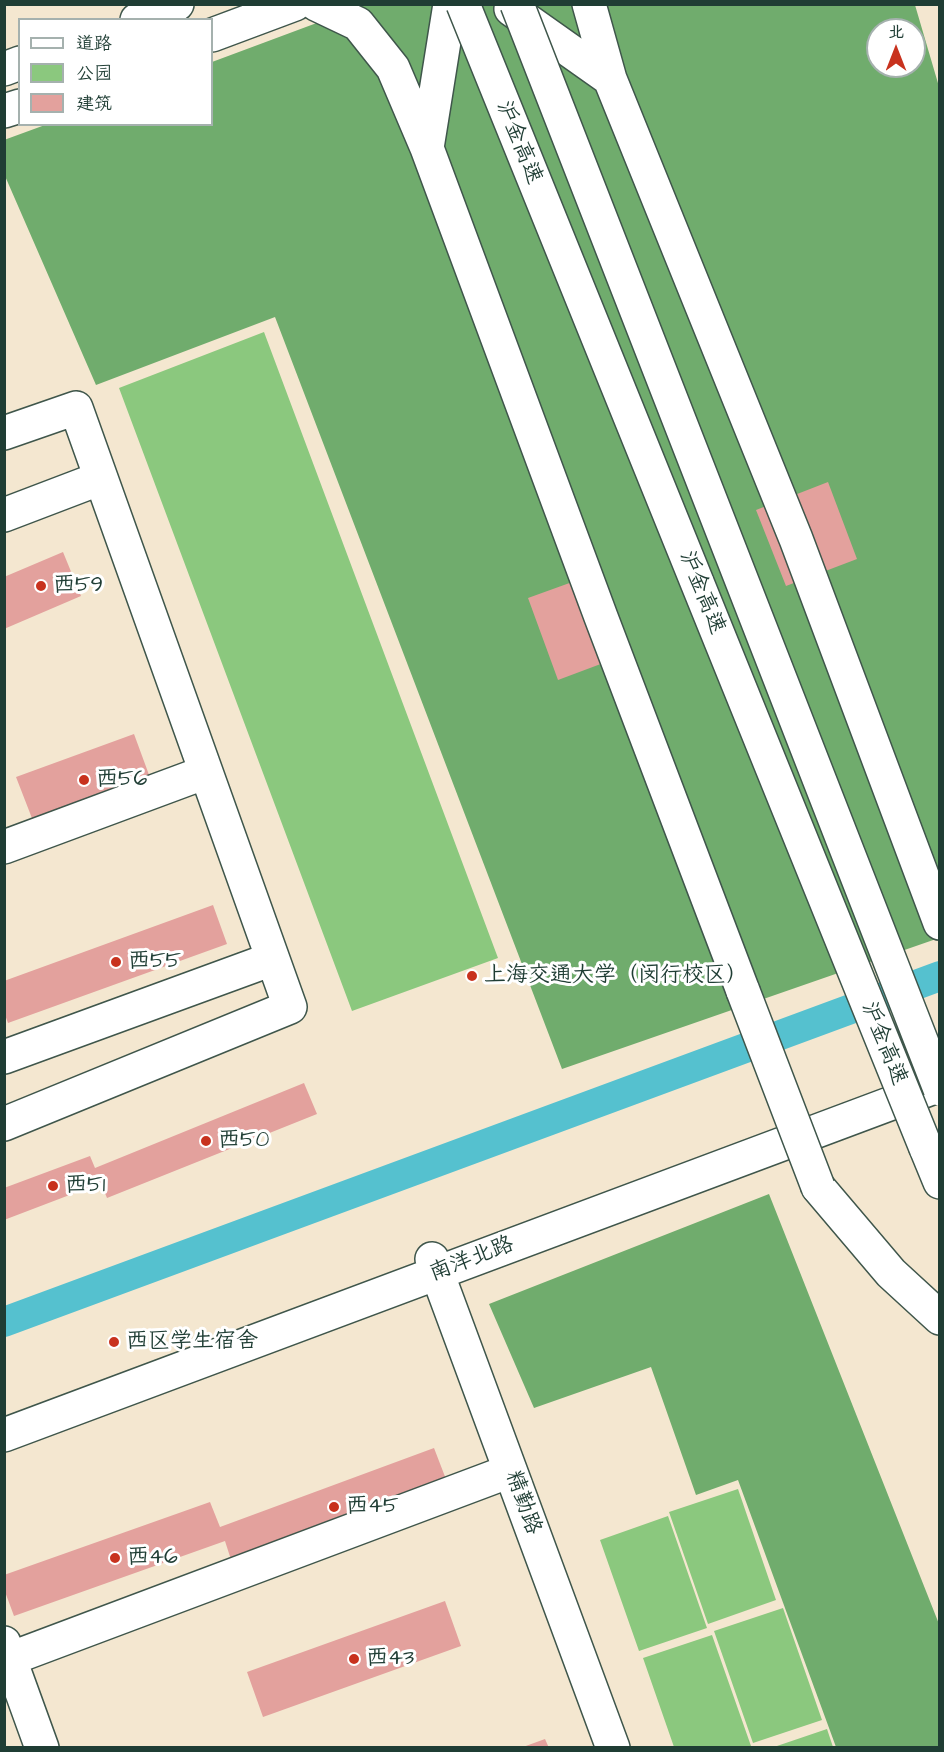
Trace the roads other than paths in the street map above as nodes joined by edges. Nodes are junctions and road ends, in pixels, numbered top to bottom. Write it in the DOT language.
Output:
graph roads {
  1 [pos="177,4"];
  2 [pos="295,4"];
  3 [pos="316,4"];
  4 [pos="450,4"];
  5 [pos="462,4"];
  6 [pos="504,4"];
  7 [pos="518,4"];
  8 [pos="589,4"];
  9 [pos="142,18"];
  10 [pos="213,35"];
  11 [pos="610,79"];
  12 [pos="427,148"];
  13 [pos="4,433"];
  14 [pos="101,478"];
  15 [pos="4,515"];
  16 [pos="206,772"];
  17 [pos="4,847"];
  18 [pos="939,923"];
  19 [pos="272,959"];
  20 [pos="4,1057"];
  21 [pos="939,1087"];
  22 [pos="4,1124"];
  23 [pos="939,1182"];
  24 [pos="435,1266"];
  25 [pos="939,1318"];
  26 [pos="4,1435"];
  27 [pos="510,1471"];
  28 [pos="6,1654"];
  29 [pos="42,1748"];
  30 [pos="613,1748"];
  1 -- 9 [label="main road"];
  2 -- 10 [label="main road"];
  3 -- 12 [label="main road"];
  4 -- 12 [label="main road"];
  5 -- 23 [label="main road, 沪金高速, bridge"];
  6 -- 11 [label="main road"];
  7 -- 21 [label="main road, 沪金高速, bridge"];
  8 -- 11 [label="main road"];
  11 -- 18 [label="main road"];
  12 -- 25 [label="main road, bridge"];
  13 -- 14 [label="main road"];
  14 -- 15 [label="main road"];
  14 -- 16 [label="main road"];
  16 -- 17 [label="main road"];
  16 -- 19 [label="main road"];
  19 -- 20 [label="main road"];
  19 -- 22 [label="main road"];
  21 -- 24 [label="main road, 南洋北路"];
  24 -- 26 [label="main road, 南洋北路"];
  24 -- 27 [label="main road, 精勤路"];
  27 -- 28 [label="main road"];
  27 -- 30 [label="main road, 精勤路"];
  28 -- 29 [label="main road"];
}
